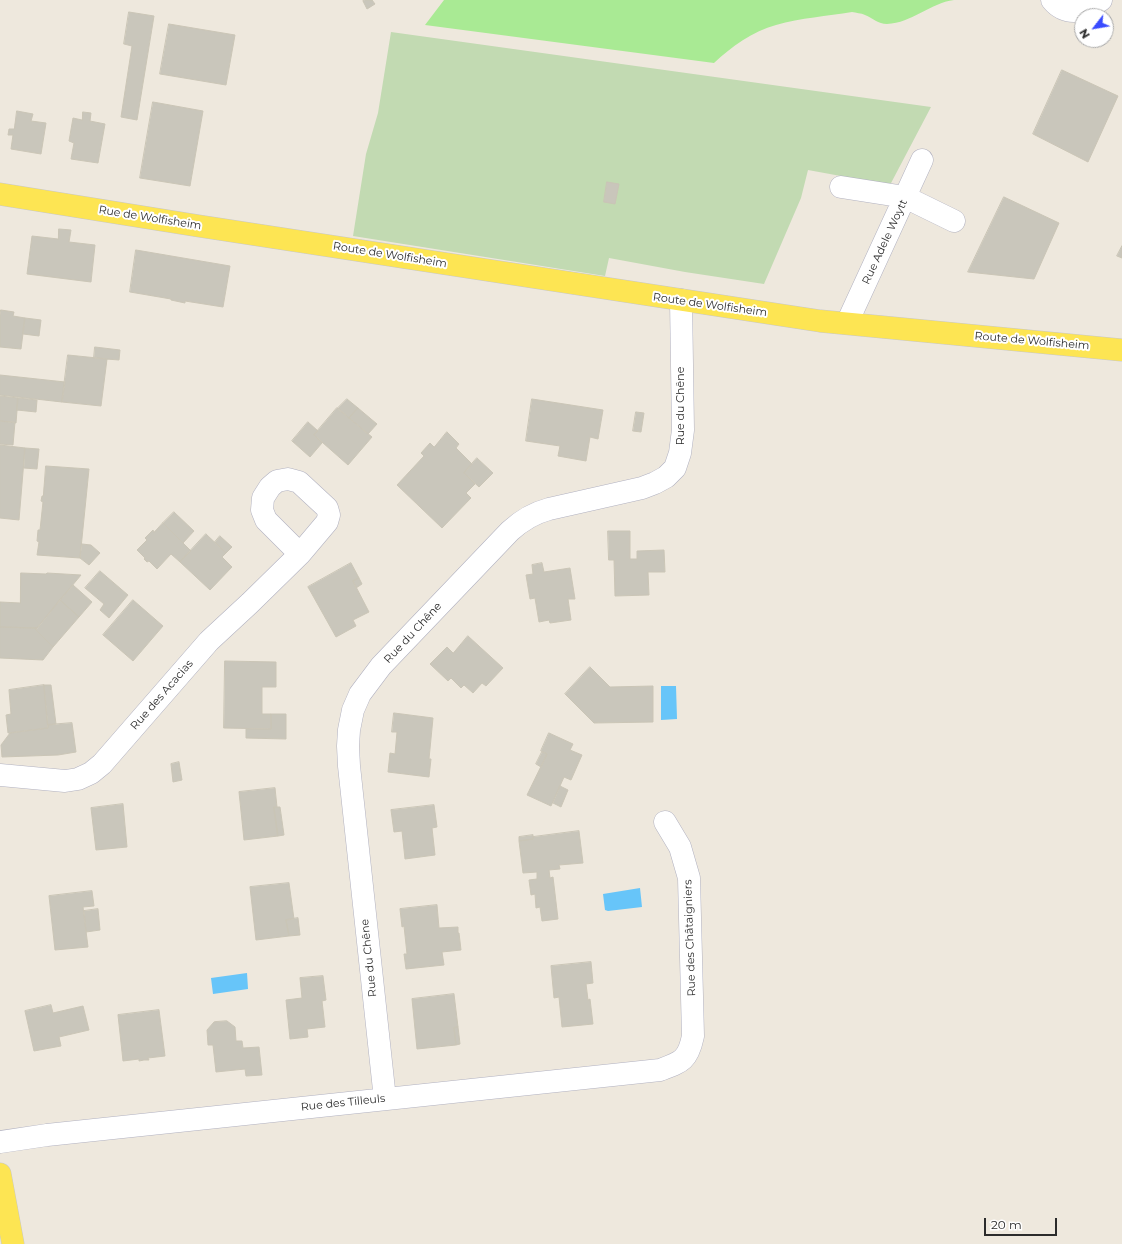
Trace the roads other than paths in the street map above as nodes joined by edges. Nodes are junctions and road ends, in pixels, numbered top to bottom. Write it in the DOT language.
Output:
graph roads {
  1 [pos="1052,0"];
  2 [pos="1100,0"];
  3 [pos="922,160"];
  4 [pos="841,187"];
  5 [pos="0,194"];
  6 [pos="905,197"];
  7 [pos="954,221"];
  8 [pos="301,242"];
  9 [pos="680,300"];
  10 [pos="847,324"];
  11 [pos="1122,350"];
  12 [pos="300,554"];
  13 [pos="0,775"];
  14 [pos="665,822"];
  15 [pos="684,1058"];
  16 [pos="384,1099"];
  17 [pos="0,1142"];
  18 [pos="0,1174"];
  19 [pos="13,1244"];
  1 -- 2 [label="street"];
  3 -- 6 [label="street, Rue Adele Woytt"];
  4 -- 6 [label="street"];
  5 -- 8 [label="main road, Rue de Wolfisheim"];
  6 -- 7 [label="street"];
  6 -- 10 [label="street, Rue Adele Woytt"];
  8 -- 9 [label="main road, Route de Wolfisheim"];
  9 -- 10 [label="main road, Route de Wolfisheim"];
  9 -- 16 [label="street, Rue du Chêne"];
  10 -- 11 [label="main road, Route de Wolfisheim"];
  12 -- 13 [label="street, Rue des Acacias"];
  14 -- 15 [label="street, Rue des Châtaigniers"];
  15 -- 16 [label="street, Rue des Tilleuls"];
  16 -- 17 [label="street, Rue des Tilleuls"];
  18 -- 19 [label="main road"];
}
